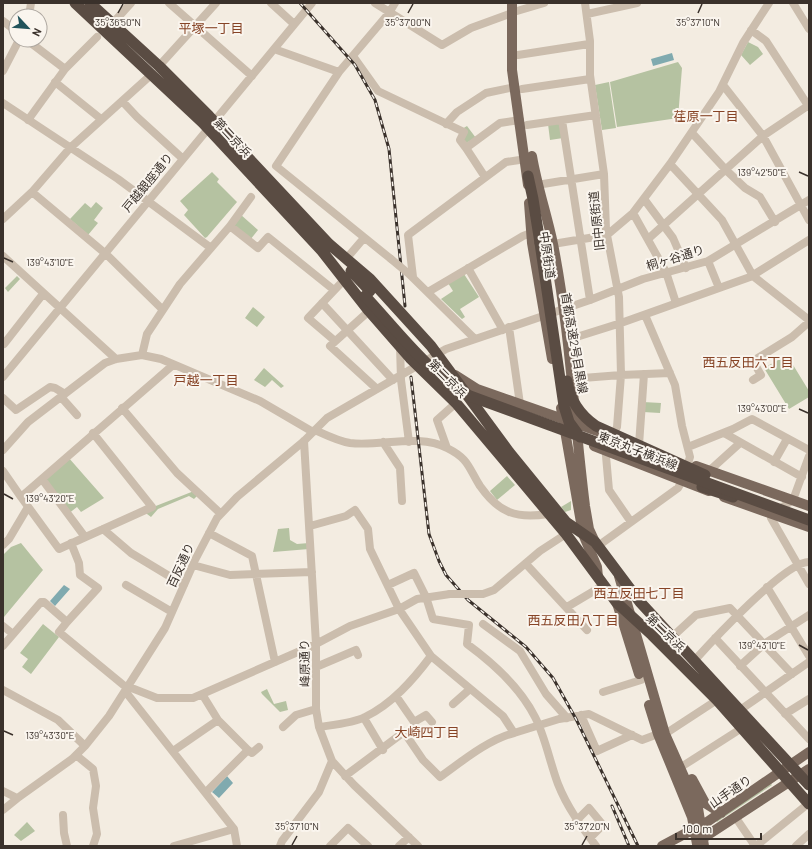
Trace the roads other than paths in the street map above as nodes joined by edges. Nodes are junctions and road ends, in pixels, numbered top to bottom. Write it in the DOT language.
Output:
graph roads {
  1 [pos="75,3"];
  2 [pos="90,3"];
  3 [pos="131,3"];
  4 [pos="170,3"];
  5 [pos="216,3"];
  6 [pos="271,3"];
  7 [pos="312,3"];
  8 [pos="375,3"];
  9 [pos="395,3"];
  10 [pos="544,3"];
  11 [pos="585,3"];
  12 [pos="637,3"];
  13 [pos="769,3"];
  14 [pos="793,3"];
  15 [pos="515,8"];
  16 [pos="389,13"];
  17 [pos="587,14"];
  18 [pos="112,24"];
  19 [pos="294,24"];
  20 [pos="196,26"];
  21 [pos="809,29"];
  22 [pos="751,30"];
  23 [pos="97,37"];
  24 [pos="589,44"];
  25 [pos="15,48"];
  26 [pos="37,48"];
  27 [pos="274,49"];
  28 [pos="518,55"];
  29 [pos="353,56"];
  30 [pos="65,69"];
  31 [pos="155,70"];
  32 [pos="3,71"];
  33 [pos="339,72"];
  34 [pos="252,76"];
  35 [pos="590,79"];
  36 [pos="55,82"];
  37 [pos="723,84"];
  38 [pos="518,88"];
  39 [pos="122,101"];
  40 [pos="3,103"];
  41 [pos="809,106"];
  42 [pos="596,114"];
  43 [pos="101,119"];
  44 [pos="28,120"];
  45 [pos="562,120"];
  46 [pos="523,122"];
  47 [pos="446,124"];
  48 [pos="211,125"];
  49 [pos="692,133"];
  50 [pos="763,136"];
  51 [pos="70,148"];
  52 [pos="466,148"];
  53 [pos="182,158"];
  54 [pos="526,160"];
  55 [pos="670,164"];
  56 [pos="726,170"];
  57 [pos="604,174"];
  58 [pos="528,176"];
  59 [pos="485,177"];
  60 [pos="571,179"];
  61 [pos="537,185"];
  62 [pos="32,192"];
  63 [pos="699,193"];
  64 [pos="251,197"];
  65 [pos="644,199"];
  66 [pos="148,200"];
  67 [pos="809,200"];
  68 [pos="802,205"];
  69 [pos="633,214"];
  70 [pos="3,219"];
  71 [pos="809,220"];
  72 [pos="775,222"];
  73 [pos="664,224"];
  74 [pos="230,226"];
  75 [pos="531,233"];
  76 [pos="607,235"];
  77 [pos="364,238"];
  78 [pos="648,239"];
  79 [pos="580,240"];
  80 [pos="809,240"];
  81 [pos="546,243"];
  82 [pos="736,245"];
  83 [pos="211,248"];
  84 [pos="325,248"];
  85 [pos="106,254"];
  86 [pos="3,256"];
  87 [pos="346,259"];
  88 [pos="708,261"];
  89 [pos="468,268"];
  90 [pos="686,268"];
  91 [pos="666,272"];
  92 [pos="411,276"];
  93 [pos="753,276"];
  94 [pos="344,280"];
  95 [pos="719,288"];
  96 [pos="618,289"];
  97 [pos="334,290"];
  98 [pos="428,292"];
  99 [pos="43,294"];
  100 [pos="367,294"];
  101 [pos="590,300"];
  102 [pos="322,303"];
  103 [pos="676,303"];
  104 [pos="60,309"];
  105 [pos="162,309"];
  106 [pos="563,309"];
  107 [pos="369,311"];
  108 [pos="645,315"];
  109 [pos="544,316"];
  110 [pos="808,317"];
  111 [pos="621,323"];
  112 [pos="506,329"];
  113 [pos="347,330"];
  114 [pos="475,338"];
  115 [pos="567,340"];
  116 [pos="335,341"];
  117 [pos="4,344"];
  118 [pos="400,346"];
  119 [pos="437,354"];
  120 [pos="142,356"];
  121 [pos="116,359"];
  122 [pos="173,365"];
  123 [pos="417,365"];
  124 [pos="452,373"];
  125 [pos="670,373"];
  126 [pos="621,374"];
  127 [pos="644,374"];
  128 [pos="401,375"];
  129 [pos="3,377"];
  130 [pos="570,379"];
  131 [pos="393,380"];
  132 [pos="753,380"];
  133 [pos="377,389"];
  134 [pos="63,396"];
  135 [pos="3,398"];
  136 [pos="573,401"];
  137 [pos="456,403"];
  138 [pos="474,404"];
  139 [pos="520,404"];
  140 [pos="122,408"];
  141 [pos="77,415"];
  142 [pos="563,420"];
  143 [pos="576,424"];
  144 [pos="314,431"];
  145 [pos="93,433"];
  146 [pos="724,433"];
  147 [pos="566,435"];
  148 [pos="613,436"];
  149 [pos="577,439"];
  150 [pos="787,439"];
  151 [pos="304,441"];
  152 [pos="383,442"];
  153 [pos="409,442"];
  154 [pos="740,443"];
  155 [pos="639,445"];
  156 [pos="688,447"];
  157 [pos="447,448"];
  158 [pos="3,450"];
  159 [pos="809,450"];
  160 [pos="606,456"];
  161 [pos="809,456"];
  162 [pos="774,462"];
  163 [pos="580,463"];
  164 [pos="688,463"];
  165 [pos="3,471"];
  166 [pos="707,473"];
  167 [pos="802,477"];
  168 [pos="42,479"];
  169 [pos="682,481"];
  170 [pos="21,496"];
  171 [pos="793,500"];
  172 [pos="402,501"];
  173 [pos="809,506"];
  174 [pos="28,507"];
  175 [pos="771,510"];
  176 [pos="220,513"];
  177 [pos="578,513"];
  178 [pos="809,513"];
  179 [pos="548,514"];
  180 [pos="564,520"];
  181 [pos="809,520"];
  182 [pos="632,522"];
  183 [pos="310,526"];
  184 [pos="809,527"];
  185 [pos="103,528"];
  186 [pos="209,533"];
  187 [pos="566,534"];
  188 [pos="582,534"];
  189 [pos="85,537"];
  190 [pos="71,543"];
  191 [pos="596,544"];
  192 [pos="3,545"];
  193 [pos="809,562"];
  194 [pos="526,564"];
  195 [pos="193,565"];
  196 [pos="798,566"];
  197 [pos="312,572"];
  198 [pos="255,575"];
  199 [pos="618,576"];
  200 [pos="601,581"];
  201 [pos="809,584"];
  202 [pos="126,585"];
  203 [pos="184,585"];
  204 [pos="388,586"];
  205 [pos="767,587"];
  206 [pos="426,597"];
  207 [pos="617,603"];
  208 [pos="567,607"];
  209 [pos="399,609"];
  210 [pos="172,612"];
  211 [pos="809,615"];
  212 [pos="738,616"];
  213 [pos="632,617"];
  214 [pos="67,622"];
  215 [pos="483,624"];
  216 [pos="3,626"];
  217 [pos="791,627"];
  218 [pos="587,630"];
  219 [pos="13,634"];
  220 [pos="672,637"];
  221 [pos="715,638"];
  222 [pos="638,640"];
  223 [pos="316,644"];
  224 [pos="764,644"];
  225 [pos="663,645"];
  226 [pos="3,646"];
  227 [pos="358,655"];
  228 [pos="431,656"];
  229 [pos="809,656"];
  230 [pos="694,661"];
  231 [pos="275,662"];
  232 [pos="809,662"];
  233 [pos="740,666"];
  234 [pos="316,667"];
  235 [pos="792,674"];
  236 [pos="641,680"];
  237 [pos="127,689"];
  238 [pos="470,689"];
  239 [pos="3,690"];
  240 [pos="603,692"];
  241 [pos="765,692"];
  242 [pos="202,694"];
  243 [pos="396,696"];
  244 [pos="809,699"];
  245 [pos="717,700"];
  246 [pos="453,704"];
  247 [pos="316,709"];
  248 [pos="740,710"];
  249 [pos="785,714"];
  250 [pos="581,715"];
  251 [pos="364,718"];
  252 [pos="567,718"];
  253 [pos="218,720"];
  254 [pos="432,722"];
  255 [pos="283,727"];
  256 [pos="320,727"];
  257 [pos="539,727"];
  258 [pos="742,728"];
  259 [pos="514,733"];
  260 [pos="662,734"];
  261 [pos="632,735"];
  262 [pos="809,740"];
  263 [pos="85,746"];
  264 [pos="259,747"];
  265 [pos="248,750"];
  266 [pos="383,750"];
  267 [pos="173,751"];
  268 [pos="809,752"];
  269 [pos="76,755"];
  270 [pos="332,761"];
  271 [pos="791,765"];
  272 [pos="681,767"];
  273 [pos="782,772"];
  274 [pos="805,772"];
  275 [pos="346,776"];
  276 [pos="790,782"];
  277 [pos="809,785"];
  278 [pos="3,791"];
  279 [pos="206,792"];
  280 [pos="17,798"];
  281 [pos="809,804"];
  282 [pos="3,810"];
  283 [pos="721,813"];
  284 [pos="63,815"];
  285 [pos="736,818"];
  286 [pos="576,821"];
  287 [pos="697,827"];
  288 [pos="234,829"];
  289 [pos="809,834"];
  290 [pos="409,837"];
  291 [pos="590,838"];
  292 [pos="209,842"];
  293 [pos="698,844"];
  294 [pos="67,846"];
  295 [pos="93,846"];
  296 [pos="174,846"];
  297 [pos="237,846"];
  298 [pos="280,846"];
  299 [pos="330,846"];
  300 [pos="368,846"];
  301 [pos="399,846"];
  302 [pos="418,846"];
  303 [pos="596,846"];
  304 [pos="662,846"];
  305 [pos="756,846"];
  306 [pos="796,846"];
  1 -- 31 [label="highway, 第二京浜"];
  2 -- 18 [label="highway, 第二京浜"];
  3 -- 18 [label="street"];
  4 -- 20 [label="street"];
  5 -- 20 [label="street"];
  6 -- 19 [label="street"];
  7 -- 19 [label="street, 戸越銀座通り"];
  8 -- 16 [label="street"];
  9 -- 16 [label="street"];
  10 -- 15 [label="street"];
  11 -- 17 [label="street, 旧中原街道"];
  12 -- 17 [label="street"];
  13 -- 22 [label="street"];
  14 -- 21 [label="street"];
  15 -- 16 [label="street"];
  15 -- 28 [label="main road, 中原街道"];
  15 -- 38 [label="main road, 中原街道"];
  16 -- 29 [label="street"];
  17 -- 24 [label="street, 旧中原街道"];
  18 -- 31 [label="highway, 第二京浜"];
  19 -- 27 [label="street, 戸越銀座通り"];
  20 -- 31 [label="street"];
  20 -- 34 [label="street"];
  22 -- 37 [label="street"];
  22 -- 41 [label="street"];
  23 -- 30 [label="street"];
  24 -- 28 [label="street"];
  24 -- 35 [label="street, 旧中原街道"];
  25 -- 32 [label="street"];
  26 -- 30 [label="street"];
  27 -- 33 [label="street"];
  27 -- 34 [label="street, 戸越銀座通り"];
  28 -- 38 [label="main road, 中原街道"];
  29 -- 33 [label="street"];
  29 -- 47 [label="street"];
  30 -- 36 [label="street"];
  31 -- 39 [label="street"];
  31 -- 48 [label="highway, 第二京浜"];
  33 -- 77 [label="street"];
  34 -- 48 [label="street, 戸越銀座通り"];
  35 -- 38 [label="street"];
  35 -- 42 [label="street, 旧中原街道"];
  36 -- 43 [label="street"];
  36 -- 44 [label="street"];
  37 -- 49 [label="street"];
  37 -- 50 [label="street"];
  38 -- 46 [label="main road, 中原街道"];
  38 -- 47 [label="street"];
  39 -- 43 [label="street"];
  39 -- 53 [label="street"];
  40 -- 44 [label="street"];
  41 -- 50 [label="street"];
  42 -- 45 [label="street"];
  42 -- 57 [label="street, 旧中原街道"];
  43 -- 51 [label="street"];
  44 -- 51 [label="street"];
  45 -- 46 [label="street"];
  45 -- 60 [label="street"];
  46 -- 52 [label="street"];
  46 -- 54 [label="main road, 中原街道"];
  46 -- 61 [label="main road, 中原街道"];
  47 -- 52 [label="street"];
  48 -- 53 [label="street, 戸越銀座通り"];
  48 -- 84 [label="highway, 第二京浜"];
  49 -- 55 [label="street"];
  49 -- 56 [label="street"];
  50 -- 56 [label="street"];
  50 -- 68 [label="street"];
  51 -- 62 [label="street"];
  51 -- 66 [label="street"];
  52 -- 59 [label="street"];
  53 -- 66 [label="street, 戸越銀座通り"];
  54 -- 58 [label="main road, 中原街道"];
  54 -- 59 [label="street"];
  55 -- 63 [label="street"];
  55 -- 65 [label="street"];
  56 -- 63 [label="street"];
  56 -- 72 [label="street"];
  57 -- 60 [label="street"];
  57 -- 76 [label="street, 旧中原街道"];
  58 -- 75 [label="main road, 中原街道"];
  58 -- 81 [label="highway, 首都高速2号目黒線"];
  59 -- 92 [label="street"];
  60 -- 61 [label="street"];
  60 -- 79 [label="street"];
  61 -- 81 [label="highway, 首都高速2号目黒線"];
  62 -- 70 [label="street"];
  62 -- 85 [label="street"];
  63 -- 73 [label="street"];
  63 -- 82 [label="street"];
  64 -- 74 [label="street"];
  65 -- 69 [label="street"];
  65 -- 73 [label="street"];
  66 -- 83 [label="street"];
  66 -- 85 [label="street, 戸越銀座通り"];
  67 -- 68 [label="street, 桐ヶ谷通り"];
  68 -- 71 [label="street"];
  68 -- 72 [label="street, 桐ヶ谷通り"];
  69 -- 76 [label="street"];
  69 -- 78 [label="street"];
  72 -- 82 [label="street, 桐ヶ谷通り"];
  73 -- 78 [label="street"];
  73 -- 90 [label="street"];
  74 -- 83 [label="street"];
  74 -- 97 [label="street"];
  75 -- 89 [label="street"];
  75 -- 109 [label="main road, 中原街道"];
  76 -- 79 [label="street"];
  76 -- 96 [label="street, 旧中原街道"];
  77 -- 87 [label="street"];
  77 -- 92 [label="street, bridge"];
  78 -- 91 [label="street"];
  79 -- 81 [label="street"];
  79 -- 101 [label="street"];
  80 -- 93 [label="street"];
  81 -- 106 [label="main road, 中原街道"];
  81 -- 166 [label="highway, 首都高速2号目黒線, bridge"];
  81 -- 175 [label="highway, 首都高速2号目黒線, bridge"];
  82 -- 88 [label="street, 桐ヶ谷通り"];
  82 -- 93 [label="street"];
  83 -- 105 [label="street"];
  84 -- 87 [label="highway, 第二京浜"];
  84 -- 94 [label="highway, 第二京浜"];
  84 -- 100 [label="highway, 首都高速2号目黒線"];
  85 -- 104 [label="street, 戸越銀座通り"];
  85 -- 105 [label="street"];
  86 -- 99 [label="street"];
  87 -- 119 [label="highway, 第二京浜"];
  88 -- 90 [label="street, 桐ヶ谷通り"];
  88 -- 95 [label="street"];
  89 -- 98 [label="street"];
  89 -- 112 [label="street"];
  90 -- 91 [label="street, 桐ヶ谷通り"];
  91 -- 96 [label="street, 桐ヶ谷通り"];
  91 -- 103 [label="street"];
  92 -- 98 [label="street"];
  93 -- 95 [label="street"];
  93 -- 110 [label="street"];
  94 -- 97 [label="street"];
  94 -- 107 [label="highway, 第二京浜"];
  95 -- 103 [label="street"];
  96 -- 101 [label="street, 桐ヶ谷通り"];
  96 -- 111 [label="street, 旧中原街道"];
  97 -- 102 [label="street"];
  98 -- 114 [label="street"];
  99 -- 104 [label="street"];
  99 -- 117 [label="street"];
  100 -- 166 [label="highway, 首都高速2号目黒線, bridge"];
  100 -- 175 [label="highway, 首都高速2号目黒線, bridge"];
  101 -- 106 [label="street, 桐ヶ谷通り"];
  102 -- 113 [label="street"];
  102 -- 116 [label="street"];
  103 -- 108 [label="street"];
  104 -- 121 [label="street"];
  104 -- 129 [label="street, 戸越銀座通り"];
  105 -- 120 [label="street"];
  106 -- 109 [label="street, 桐ヶ谷通り"];
  106 -- 115 [label="main road, 中原街道"];
  107 -- 113 [label="street"];
  107 -- 118 [label="highway, 第二京浜"];
  108 -- 111 [label="street"];
  108 -- 125 [label="street"];
  109 -- 112 [label="street, 桐ヶ谷通り"];
  109 -- 142 [label="main road, 中原街道"];
  110 -- 132 [label="street"];
  111 -- 115 [label="street"];
  111 -- 126 [label="street, 旧中原街道"];
  112 -- 114 [label="street, 桐ヶ谷通り"];
  112 -- 139 [label="street"];
  113 -- 116 [label="street"];
  113 -- 131 [label="street"];
  114 -- 119 [label="street, 百反通り"];
  115 -- 130 [label="main road, 中原街道"];
  116 -- 133 [label="street"];
  118 -- 123 [label="highway, 第二京浜"];
  118 -- 128 [label="street"];
  119 -- 123 [label="street, 百反通り"];
  119 -- 124 [label="highway, 第二京浜"];
  120 -- 121 [label="street"];
  120 -- 122 [label="street"];
  121 -- 134 [label="street"];
  122 -- 140 [label="street"];
  122 -- 144 [label="street"];
  123 -- 128 [label="street, 百反通り"];
  123 -- 137 [label="highway, 第二京浜"];
  124 -- 138 [label="highway, 第二京浜"];
  124 -- 139 [label="main road, 東京丸子横浜線"];
  125 -- 127 [label="street"];
  125 -- 156 [label="street"];
  126 -- 127 [label="street"];
  126 -- 130 [label="street"];
  126 -- 148 [label="street, 旧中原街道"];
  127 -- 155 [label="street"];
  128 -- 131 [label="street, 百反通り"];
  128 -- 153 [label="street"];
  130 -- 136 [label="main road, 中原街道"];
  131 -- 133 [label="street, 百反通り"];
  133 -- 144 [label="street, 百反通り"];
  134 -- 135 [label="street"];
  134 -- 141 [label="street"];
  134 -- 158 [label="street"];
  136 -- 143 [label="main road, 中原街道"];
  136 -- 148 [label="main road, 東京丸子横浜線"];
  137 -- 138 [label="main road, 東京丸子横浜線"];
  137 -- 157 [label="street"];
  137 -- 179 [label="highway, 第二京浜"];
  138 -- 147 [label="main road, 東京丸子横浜線"];
  138 -- 180 [label="highway, 第二京浜"];
  139 -- 142 [label="main road, 東京丸子横浜線"];
  140 -- 145 [label="street"];
  140 -- 176 [label="street"];
  142 -- 143 [label="main road, 東京丸子横浜線"];
  142 -- 147 [label="main road, 中原街道"];
  143 -- 148 [label="main road, 東京丸子横浜線"];
  143 -- 149 [label="main road, 中原街道"];
  144 -- 151 [label="street, 百反通り"];
  144 -- 152 [label="street"];
  145 -- 168 [label="street"];
  145 -- 185 [label="street"];
  146 -- 150 [label="street"];
  146 -- 154 [label="street"];
  146 -- 156 [label="street"];
  147 -- 149 [label="main road, 東京丸子横浜線"];
  147 -- 177 [label="main road, 中原街道"];
  148 -- 155 [label="main road, 東京丸子横浜線"];
  149 -- 163 [label="main road, 中原街道"];
  149 -- 169 [label="main road, 東京丸子横浜線"];
  150 -- 159 [label="street"];
  150 -- 162 [label="street"];
  151 -- 176 [label="street, 百反通り"];
  151 -- 183 [label="street, 峰原通り"];
  152 -- 153 [label="street"];
  152 -- 172 [label="street"];
  153 -- 157 [label="street"];
  154 -- 162 [label="street"];
  154 -- 166 [label="street"];
  155 -- 164 [label="main road, 東京丸子横浜線"];
  156 -- 164 [label="street"];
  157 -- 179 [label="street"];
  160 -- 163 [label="main road"];
  160 -- 169 [label="main road"];
  160 -- 182 [label="street"];
  161 -- 167 [label="street"];
  162 -- 167 [label="street"];
  163 -- 191 [label="main road, 中原街道"];
  164 -- 166 [label="main road, 東京丸子横浜線"];
  165 -- 170 [label="street"];
  166 -- 171 [label="main road, 東京丸子横浜線"];
  166 -- 178 [label="highway, 首都高速2号目黒線"];
  167 -- 171 [label="street"];
  168 -- 170 [label="street"];
  168 -- 189 [label="street"];
  169 -- 175 [label="main road, 東京丸子横浜線"];
  169 -- 182 [label="street"];
  170 -- 174 [label="street"];
  171 -- 173 [label="main road, 東京丸子横浜線"];
  171 -- 175 [label="street"];
  174 -- 190 [label="street"];
  174 -- 192 [label="street"];
  175 -- 181 [label="highway, 首都高速2号目黒線, bridge"];
  175 -- 184 [label="main road, 東京丸子横浜線"];
  175 -- 196 [label="street"];
  176 -- 186 [label="street, 百反通り"];
  177 -- 180 [label="main road"];
  177 -- 188 [label="main road, 中原街道"];
  179 -- 187 [label="highway, 第二京浜"];
  180 -- 188 [label="highway, 第二京浜"];
  182 -- 191 [label="street"];
  183 -- 197 [label="street, 峰原通り"];
  183 -- 204 [label="street"];
  185 -- 189 [label="street"];
  185 -- 203 [label="street"];
  186 -- 195 [label="street, 百反通り"];
  186 -- 198 [label="street"];
  187 -- 194 [label="street"];
  187 -- 200 [label="highway, 第二京浜"];
  188 -- 191 [label="highway, 第二京浜"];
  188 -- 200 [label="main road, 中原街道"];
  189 -- 190 [label="street"];
  190 -- 214 [label="street"];
  191 -- 199 [label="highway, 第二京浜"];
  193 -- 196 [label="street"];
  194 -- 206 [label="street, bridge"];
  194 -- 208 [label="street"];
  195 -- 198 [label="street"];
  195 -- 203 [label="street, 百反通り"];
  196 -- 201 [label="street"];
  196 -- 205 [label="street"];
  197 -- 198 [label="street"];
  197 -- 223 [label="street, 峰原通り"];
  198 -- 231 [label="street"];
  199 -- 213 [label="main road"];
  199 -- 220 [label="highway, 第二京浜"];
  200 -- 207 [label="highway, 第二京浜"];
  200 -- 208 [label="street"];
  202 -- 210 [label="street"];
  203 -- 210 [label="street, 百反通り"];
  204 -- 206 [label="street"];
  204 -- 209 [label="street"];
  205 -- 212 [label="street"];
  205 -- 217 [label="street"];
  206 -- 209 [label="street"];
  206 -- 257 [label="street"];
  207 -- 213 [label="highway, 第二京浜"];
  207 -- 236 [label="main road"];
  208 -- 218 [label="street"];
  209 -- 223 [label="street"];
  209 -- 228 [label="street"];
  210 -- 237 [label="street, 百反通り"];
  211 -- 217 [label="street"];
  212 -- 220 [label="street"];
  212 -- 221 [label="street"];
  212 -- 224 [label="street"];
  213 -- 222 [label="main road"];
  213 -- 225 [label="highway, 第二京浜"];
  214 -- 219 [label="street"];
  214 -- 237 [label="street"];
  215 -- 252 [label="street"];
  216 -- 219 [label="street"];
  217 -- 224 [label="street"];
  217 -- 229 [label="street"];
  219 -- 226 [label="street"];
  220 -- 230 [label="highway, 第二京浜"];
  221 -- 230 [label="street"];
  221 -- 233 [label="street"];
  222 -- 225 [label="main road"];
  222 -- 260 [label="main road"];
  223 -- 231 [label="street"];
  223 -- 234 [label="street, 峰原通り"];
  224 -- 233 [label="street"];
  224 -- 235 [label="street"];
  225 -- 245 [label="highway, 第二京浜"];
  227 -- 234 [label="street"];
  228 -- 238 [label="street"];
  228 -- 243 [label="street"];
  230 -- 248 [label="highway, 第二京浜"];
  231 -- 242 [label="street"];
  232 -- 235 [label="street"];
  233 -- 241 [label="street"];
  234 -- 247 [label="street, 峰原通り"];
  235 -- 241 [label="street"];
  236 -- 240 [label="street"];
  236 -- 260 [label="main road"];
  237 -- 242 [label="street"];
  237 -- 263 [label="street, 百反通り"];
  237 -- 267 [label="street"];
  238 -- 246 [label="street"];
  238 -- 259 [label="street"];
  239 -- 263 [label="street"];
  241 -- 248 [label="street"];
  241 -- 249 [label="street"];
  242 -- 253 [label="street"];
  243 -- 251 [label="street"];
  243 -- 254 [label="street"];
  244 -- 249 [label="street"];
  245 -- 258 [label="highway, 第二京浜"];
  245 -- 260 [label="street"];
  247 -- 255 [label="street"];
  247 -- 256 [label="street, 峰原通り"];
  248 -- 271 [label="highway, 第二京浜"];
  249 -- 262 [label="street"];
  250 -- 252 [label="street"];
  250 -- 261 [label="street"];
  250 -- 261 [label="street"];
  251 -- 256 [label="street"];
  251 -- 266 [label="street"];
  252 -- 257 [label="street"];
  253 -- 265 [label="street"];
  253 -- 267 [label="street"];
  256 -- 270 [label="street, 峰原通り"];
  257 -- 259 [label="street"];
  257 -- 286 [label="street"];
  258 -- 272 [label="street"];
  258 -- 273 [label="highway, 第二京浜"];
  259 -- 266 [label="street"];
  260 -- 261 [label="street"];
  260 -- 272 [label="main road"];
  260 -- 287 [label="main road"];
  263 -- 269 [label="street, 百反通り"];
  264 -- 265 [label="street"];
  265 -- 279 [label="street"];
  266 -- 275 [label="street"];
  267 -- 279 [label="street"];
  268 -- 271 [label="main road, 山手通り"];
  269 -- 280 [label="street, 百反通り"];
  269 -- 295 [label="street"];
  270 -- 275 [label="street, 峰原通り"];
  270 -- 298 [label="street"];
  271 -- 273 [label="main road, 山手通り"];
  271 -- 274 [label="highway, 第二京浜"];
  272 -- 283 [label="main road"];
  272 -- 287 [label="main road"];
  273 -- 276 [label="highway, 第二京浜"];
  273 -- 283 [label="main road, 山手通り"];
  274 -- 276 [label="main road"];
  274 -- 277 [label="highway, 第二京浜"];
  275 -- 290 [label="street, 峰原通り"];
  276 -- 281 [label="highway, 第二京浜"];
  276 -- 285 [label="main road"];
  278 -- 280 [label="street"];
  279 -- 288 [label="street"];
  280 -- 282 [label="street, 百反通り"];
  281 -- 305 [label="street"];
  283 -- 287 [label="main road, 山手通り"];
  284 -- 294 [label="street"];
  285 -- 293 [label="main road"];
  285 -- 305 [label="street"];
  286 -- 291 [label="street"];
  286 -- 291 [label="street"];
  287 -- 293 [label="main road"];
  287 -- 304 [label="main road, 山手通り"];
  288 -- 292 [label="street"];
  288 -- 297 [label="street"];
  289 -- 306 [label="street"];
  290 -- 301 [label="street"];
  290 -- 302 [label="street, 峰原通り"];
  291 -- 303 [label="street"];
  292 -- 296 [label="street"];
  299 -- 300 [label="street"];
}
